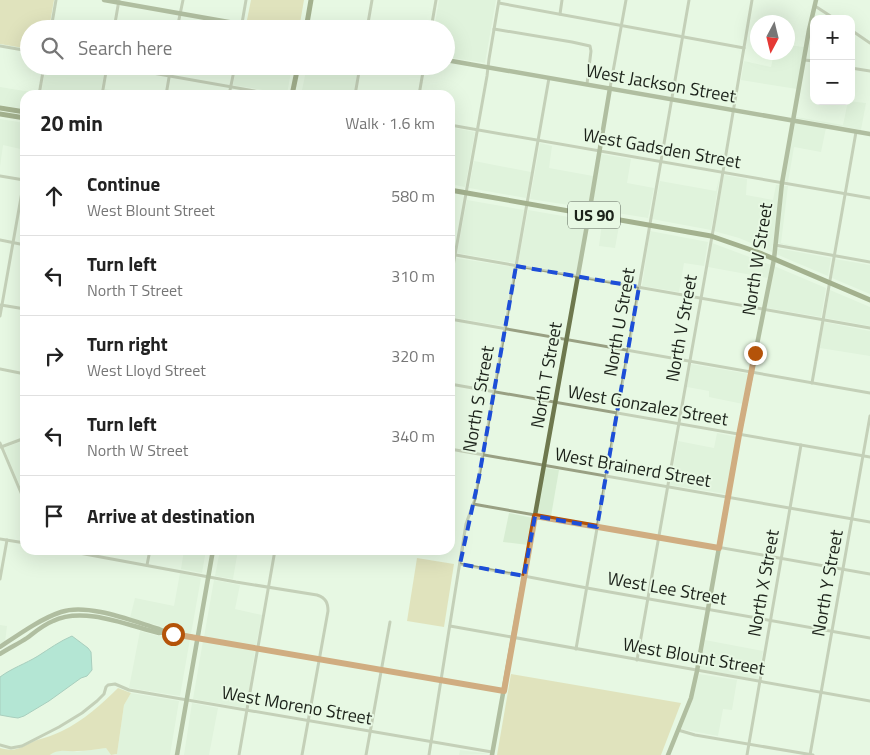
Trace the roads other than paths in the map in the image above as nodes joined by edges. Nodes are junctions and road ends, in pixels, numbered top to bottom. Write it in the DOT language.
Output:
graph roads {
  1 [pos="56,0"];
  2 [pos="104,0"];
  3 [pos="182,0"];
  4 [pos="246,0"];
  5 [pos="311,0"];
  6 [pos="372,0"];
  7 [pos="436,0"];
  8 [pos="562,0"];
  9 [pos="626,0"];
  10 [pos="689,0"];
  11 [pos="752,0"];
  12 [pos="816,0"];
  13 [pos="118,1"];
  14 [pos="499,1"];
  15 [pos="815,6"];
  16 [pos="180,13"];
  17 [pos="560,14"];
  18 [pos="829,15"];
  19 [pos="53,20"];
  20 [pos="115,20"];
  21 [pos="179,20"];
  22 [pos="213,20"];
  23 [pos="243,20"];
  24 [pos="308,20"];
  25 [pos="369,20"];
  26 [pos="433,20"];
  27 [pos="621,25"];
  28 [pos="494,30"];
  29 [pos="855,33"];
  30 [pos="682,37"];
  31 [pos="870,43"];
  32 [pos="0,46"];
  33 [pos="744,48"];
  34 [pos="20,50"];
  35 [pos="804,60"];
  36 [pos="810,61"];
  37 [pos="455,62"];
  38 [pos="488,67"];
  39 [pos="855,69"];
  40 [pos="870,71"];
  41 [pos="42,75"];
  42 [pos="105,75"];
  43 [pos="163,75"];
  44 [pos="233,75"];
  45 [pos="296,75"];
  46 [pos="359,75"];
  47 [pos="422,75"];
  48 [pos="169,76"];
  49 [pos="549,78"];
  50 [pos="587,84"];
  51 [pos="231,87"];
  52 [pos="610,88"];
  53 [pos="40,90"];
  54 [pos="103,90"];
  55 [pos="167,90"];
  56 [pos="230,90"];
  57 [pos="248,90"];
  58 [pos="293,90"];
  59 [pos="357,90"];
  60 [pos="420,90"];
  61 [pos="672,99"];
  62 [pos="0,108"];
  63 [pos="734,109"];
  64 [pos="20,111"];
  65 [pos="0,114"];
  66 [pos="20,117"];
  67 [pos="793,120"];
  68 [pos="455,126"];
  69 [pos="477,130"];
  70 [pos="856,131"];
  71 [pos="870,134"];
  72 [pos="538,141"];
  73 [pos="599,152"];
  74 [pos="661,162"];
  75 [pos="723,173"];
  76 [pos="0,176"];
  77 [pos="20,179"];
  78 [pos="782,183"];
  79 [pos="455,191"];
  80 [pos="466,193"];
  81 [pos="845,194"];
  82 [pos="870,198"];
  83 [pos="527,203"];
  84 [pos="20,206"];
  85 [pos="589,214"];
  86 [pos="649,224"];
  87 [pos="711,236"];
  88 [pos="0,240"];
  89 [pos="13,243"];
  90 [pos="20,244"];
  91 [pos="774,245"];
  92 [pos="455,255"];
  93 [pos="834,256"];
  94 [pos="774,259"];
  95 [pos="870,262"];
  96 [pos="516,266"];
  97 [pos="577,277"];
  98 [pos="829,283"];
  99 [pos="639,287"];
  100 [pos="701,299"];
  101 [pos="870,300"];
  102 [pos="1,305"];
  103 [pos="20,308"];
  104 [pos="764,310"];
  105 [pos="0,316"];
  106 [pos="455,320"];
  107 [pos="823,320"];
  108 [pos="870,328"];
  109 [pos="504,329"];
  110 [pos="566,339"];
  111 [pos="628,350"];
  112 [pos="689,361"];
  113 [pos="0,369"];
  114 [pos="751,372"];
  115 [pos="20,373"];
  116 [pos="812,382"];
  117 [pos="455,385"];
  118 [pos="494,392"];
  119 [pos="870,393"];
  120 [pos="554,403"];
  121 [pos="617,413"];
  122 [pos="870,416"];
  123 [pos="679,424"];
  124 [pos="739,435"];
  125 [pos="20,439"];
  126 [pos="0,445"];
  127 [pos="801,445"];
  128 [pos="455,450"];
  129 [pos="483,454"];
  130 [pos="863,456"];
  131 [pos="870,457"];
  132 [pos="544,465"];
  133 [pos="606,476"];
  134 [pos="668,486"];
  135 [pos="20,487"];
  136 [pos="728,497"];
  137 [pos="473,504"];
  138 [pos="790,508"];
  139 [pos="535,516"];
  140 [pos="852,518"];
  141 [pos="870,522"];
  142 [pos="597,527"];
  143 [pos="659,538"];
  144 [pos="0,539"];
  145 [pos="7,540"];
  146 [pos="20,542"];
  147 [pos="719,548"];
  148 [pos="100,555"];
  149 [pos="149,555"];
  150 [pos="212,555"];
  151 [pos="274,555"];
  152 [pos="781,559"];
  153 [pos="460,564"];
  154 [pos="147,565"];
  155 [pos="843,570"];
  156 [pos="870,574"];
  157 [pos="524,576"];
  158 [pos="208,577"];
  159 [pos="0,579"];
  160 [pos="269,587"];
  161 [pos="586,588"];
  162 [pos="648,599"];
  163 [pos="708,609"];
  164 [pos="50,620"];
  165 [pos="770,620"];
  166 [pos="390,622"];
  167 [pos="450,626"];
  168 [pos="833,631"];
  169 [pos="197,638"];
  170 [pos="513,638"];
  171 [pos="870,638"];
  172 [pos="0,647"];
  173 [pos="258,649"];
  174 [pos="576,649"];
  175 [pos="0,654"];
  176 [pos="320,659"];
  177 [pos="637,660"];
  178 [pos="381,670"];
  179 [pos="697,671"];
  180 [pos="442,680"];
  181 [pos="760,682"];
  182 [pos="504,691"];
  183 [pos="822,693"];
  184 [pos="186,700"];
  185 [pos="870,701"];
  186 [pos="247,711"];
  187 [pos="308,722"];
  188 [pos="678,730"];
  189 [pos="370,732"];
  190 [pos="431,742"];
  191 [pos="749,744"];
  192 [pos="0,745"];
  193 [pos="492,754"];
  194 [pos="177,755"];
  195 [pos="239,755"];
  196 [pos="302,755"];
  197 [pos="366,755"];
  198 [pos="429,755"];
  199 [pos="668,755"];
  200 [pos="747,755"];
  201 [pos="811,755"];
  1 -- 19 [label="street"];
  2 -- 13 [label="street"];
  3 -- 16 [label="street"];
  4 -- 23 [label="street"];
  5 -- 24 [label="main road"];
  6 -- 25 [label="street"];
  7 -- 26 [label="street"];
  8 -- 17 [label="street"];
  9 -- 27 [label="street, North T Street"];
  10 -- 30 [label="street, North U Street"];
  11 -- 33 [label="street, North V Street"];
  12 -- 15 [label="street, North W Street"];
  13 -- 16 [label="street"];
  13 -- 20 [label="street"];
  14 -- 17 [label="street"];
  14 -- 28 [label="street"];
  15 -- 18 [label="street"];
  15 -- 35 [label="street, North W Street"];
  16 -- 21 [label="street"];
  16 -- 22 [label="street"];
  17 -- 27 [label="street"];
  27 -- 30 [label="street"];
  27 -- 52 [label="street, North T Street"];
  28 -- 38 [label="street"];
  28 -- 50 [label="street"];
  29 -- 31 [label="street"];
  30 -- 33 [label="street"];
  30 -- 61 [label="street, North U Street"];
  32 -- 34 [label="street"];
  33 -- 63 [label="street, North V Street"];
  35 -- 36 [label="street"];
  35 -- 67 [label="street, North W Street"];
  37 -- 38 [label="street, West Jackson Street"];
  38 -- 49 [label="street, West Jackson Street"];
  38 -- 69 [label="street"];
  39 -- 40 [label="street"];
  41 -- 53 [label="street"];
  42 -- 54 [label="street"];
  43 -- 48 [label="street"];
  44 -- 51 [label="street"];
  45 -- 58 [label="main road"];
  46 -- 59 [label="street"];
  47 -- 60 [label="street"];
  48 -- 51 [label="street"];
  48 -- 55 [label="street"];
  49 -- 50 [label="street, West Jackson Street"];
  49 -- 72 [label="street, North S Street"];
  50 -- 52 [label="street, West Jackson Street"];
  51 -- 56 [label="street"];
  51 -- 57 [label="street"];
  52 -- 61 [label="street, West Jackson Street"];
  52 -- 73 [label="street, North T Street"];
  61 -- 63 [label="street, West Jackson Street"];
  61 -- 74 [label="street, North U Street"];
  62 -- 64 [label="main road"];
  63 -- 67 [label="street, West Jackson Street"];
  63 -- 75 [label="street, North V Street"];
  65 -- 66 [label="main road"];
  67 -- 70 [label="street, West Jackson Street"];
  67 -- 78 [label="street, North W Street"];
  68 -- 69 [label="street, West Gadsden Street"];
  69 -- 72 [label="street, West Gadsden Street"];
  69 -- 80 [label="street"];
  70 -- 71 [label="street, West Jackson Street"];
  70 -- 81 [label="street"];
  72 -- 73 [label="street, West Gadsden Street"];
  72 -- 83 [label="street, North S Street"];
  73 -- 74 [label="street, West Gadsden Street"];
  73 -- 85 [label="street, North T Street"];
  74 -- 75 [label="street, West Gadsden Street"];
  74 -- 86 [label="street, North U Street"];
  75 -- 78 [label="street, West Gadsden Street"];
  75 -- 87 [label="street, North V Street"];
  76 -- 77 [label="street"];
  78 -- 81 [label="street, West Gadsden Street"];
  78 -- 91 [label="street, North W Street"];
  79 -- 80 [label="main road, US 90"];
  80 -- 83 [label="main road, US 90"];
  80 -- 92 [label="street"];
  81 -- 82 [label="street, West Gadsden Street"];
  81 -- 93 [label="street"];
  83 -- 85 [label="main road, US 90"];
  83 -- 96 [label="street, North S Street"];
  84 -- 89 [label="street"];
  85 -- 86 [label="main road, US 90"];
  85 -- 97 [label="street, North T Street"];
  86 -- 87 [label="main road, US 90"];
  86 -- 99 [label="street, North U Street"];
  87 -- 94 [label="main road, US 90"];
  87 -- 100 [label="street, North V Street"];
  88 -- 89 [label="street"];
  89 -- 90 [label="street"];
  89 -- 102 [label="street"];
  91 -- 93 [label="street"];
  91 -- 94 [label="street, North W Street"];
  92 -- 96 [label="street"];
  93 -- 95 [label="street"];
  93 -- 98 [label="street"];
  94 -- 98 [label="main road, US 90"];
  94 -- 104 [label="street, North W Street"];
  96 -- 97 [label="street"];
  96 -- 109 [label="street, North S Street"];
  97 -- 99 [label="street"];
  97 -- 110 [label="street, North T Street"];
  98 -- 101 [label="main road, US 90"];
  98 -- 107 [label="street"];
  99 -- 100 [label="street"];
  99 -- 111 [label="street, North U Street"];
  100 -- 104 [label="street"];
  100 -- 112 [label="street, North V Street"];
  102 -- 103 [label="street"];
  102 -- 105 [label="street"];
  104 -- 107 [label="street"];
  104 -- 114 [label="street, North W Street"];
  106 -- 109 [label="street"];
  107 -- 108 [label="street"];
  107 -- 116 [label="street"];
  109 -- 110 [label="street"];
  109 -- 118 [label="street, North S Street"];
  110 -- 111 [label="street"];
  110 -- 120 [label="street, North T Street"];
  111 -- 112 [label="street"];
  111 -- 121 [label="street, North U Street"];
  112 -- 114 [label="street"];
  112 -- 123 [label="street, North V Street"];
  113 -- 115 [label="street"];
  114 -- 116 [label="street"];
  114 -- 124 [label="street, North W Street"];
  116 -- 119 [label="street"];
  117 -- 118 [label="street, West Gonzalez Street"];
  118 -- 120 [label="street, West Gonzalez Street"];
  118 -- 129 [label="street, North S Street"];
  120 -- 121 [label="street, West Gonzalez Street"];
  120 -- 132 [label="street, North T Street"];
  121 -- 123 [label="street, West Gonzalez Street"];
  121 -- 133 [label="street, North U Street"];
  122 -- 130 [label="street, North Y Street"];
  123 -- 124 [label="street, West Gonzalez Street"];
  123 -- 134 [label="street, North V Street"];
  124 -- 127 [label="street, West Gonzalez Street"];
  124 -- 136 [label="street, North W Street"];
  125 -- 126 [label="street"];
  126 -- 135 [label="street"];
  127 -- 130 [label="street, West Gonzalez Street"];
  127 -- 138 [label="street, North X Street"];
  128 -- 129 [label="street, West Brainerd Street"];
  129 -- 132 [label="street, West Brainerd Street"];
  129 -- 137 [label="street, North S Street"];
  130 -- 131 [label="street, West Gonzalez Street"];
  130 -- 140 [label="street, North Y Street"];
  132 -- 133 [label="street, West Brainerd Street"];
  132 -- 139 [label="street, North T Street"];
  133 -- 134 [label="street, West Brainerd Street"];
  133 -- 142 [label="street, North U Street"];
  134 -- 136 [label="street, West Brainerd Street"];
  134 -- 143 [label="street, North V Street"];
  136 -- 138 [label="street, West Brainerd Street"];
  136 -- 147 [label="street, North W Street"];
  137 -- 139 [label="street"];
  137 -- 153 [label="street, North S Street"];
  138 -- 140 [label="street, West Brainerd Street"];
  138 -- 152 [label="street, North X Street"];
  139 -- 142 [label="street"];
  139 -- 157 [label="street, North T Street"];
  140 -- 141 [label="street, West Brainerd Street"];
  140 -- 155 [label="street, North Y Street"];
  142 -- 143 [label="street"];
  142 -- 161 [label="street, North U Street"];
  143 -- 147 [label="street"];
  143 -- 162 [label="street, North V Street"];
  144 -- 145 [label="street"];
  145 -- 146 [label="street"];
  145 -- 159 [label="street"];
  147 -- 152 [label="street"];
  147 -- 163 [label="street, North W Street"];
  148 -- 154 [label="street"];
  149 -- 154 [label="street"];
  150 -- 158 [label="street"];
  151 -- 160 [label="street"];
  152 -- 155 [label="street"];
  152 -- 165 [label="street, North X Street"];
  153 -- 157 [label="street, West Lee Street"];
  153 -- 167 [label="street, North S Street"];
  154 -- 158 [label="street"];
  155 -- 156 [label="street"];
  155 -- 168 [label="street, North Y Street"];
  157 -- 161 [label="street, West Lee Street"];
  157 -- 170 [label="street, North T Street"];
  158 -- 160 [label="street"];
  158 -- 169 [label="street"];
  160 -- 173 [label="street"];
  160 -- 176 [label="street"];
  161 -- 162 [label="street, West Lee Street"];
  161 -- 174 [label="street, North U Street"];
  162 -- 163 [label="street, West Lee Street"];
  162 -- 177 [label="street, North V Street"];
  163 -- 165 [label="street, West Lee Street"];
  163 -- 179 [label="street, North W Street"];
  164 -- 169 [label="street"];
  164 -- 172 [label="street"];
  164 -- 175 [label="street"];
  165 -- 168 [label="street, West Lee Street"];
  165 -- 181 [label="street, North X Street"];
  166 -- 178 [label="street"];
  167 -- 170 [label="street, West Blount Street"];
  167 -- 180 [label="street, North S Street"];
  168 -- 171 [label="street, West Lee Street"];
  168 -- 183 [label="street, North Y Street"];
  169 -- 173 [label="street"];
  169 -- 184 [label="street"];
  170 -- 174 [label="street, West Blount Street"];
  170 -- 182 [label="street, North T Street"];
  173 -- 176 [label="street"];
  173 -- 186 [label="street"];
  174 -- 177 [label="street, West Blount Street"];
  176 -- 178 [label="street"];
  176 -- 187 [label="street"];
  177 -- 179 [label="street, West Blount Street"];
  178 -- 180 [label="street"];
  178 -- 189 [label="street"];
  179 -- 181 [label="street, West Blount Street"];
  179 -- 188 [label="street, North W Street"];
  180 -- 182 [label="street"];
  180 -- 190 [label="street, North S Street"];
  181 -- 183 [label="street, West Blount Street"];
  181 -- 191 [label="street, North X Street"];
  182 -- 193 [label="street, North T Street"];
  183 -- 185 [label="street, West Blount Street"];
  183 -- 201 [label="street, North Y Street"];
  184 -- 186 [label="street, West Moreno Street"];
  184 -- 192 [label="street, West Moreno Street"];
  184 -- 194 [label="street"];
  186 -- 187 [label="street, West Moreno Street"];
  186 -- 195 [label="street"];
  187 -- 189 [label="street, West Moreno Street"];
  187 -- 196 [label="street"];
  188 -- 191 [label="street"];
  188 -- 199 [label="street, North W Street"];
  189 -- 190 [label="street, West Moreno Street"];
  189 -- 197 [label="street"];
  190 -- 193 [label="street, West Moreno Street"];
  190 -- 198 [label="street, North S Street"];
  191 -- 200 [label="street, North X Street"];
  191 -- 201 [label="street"];
}
